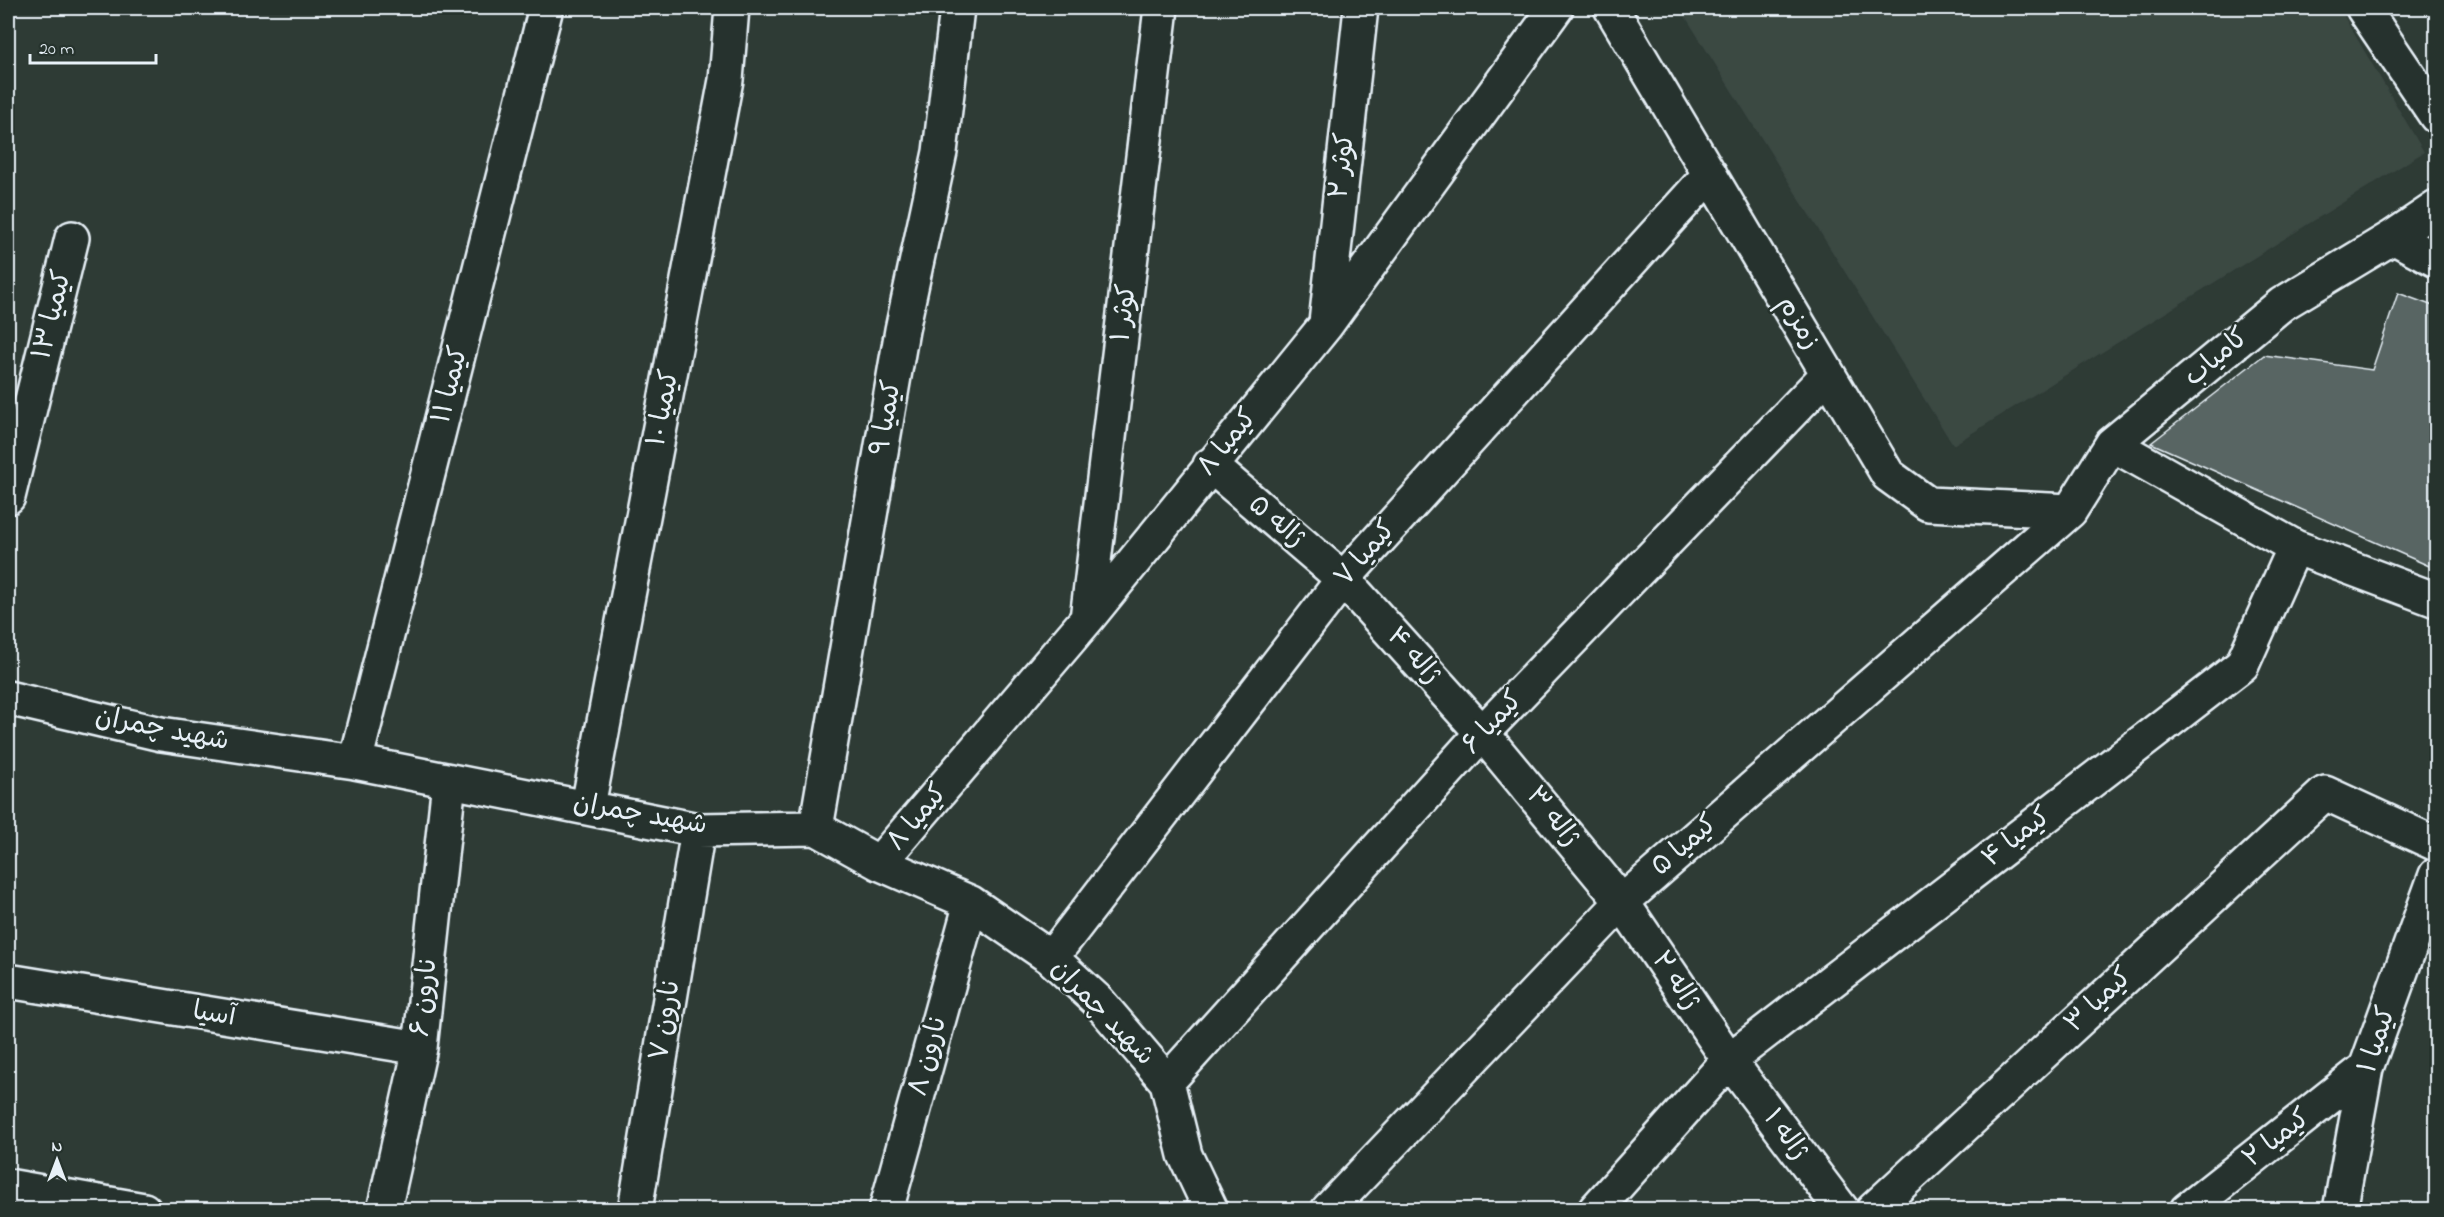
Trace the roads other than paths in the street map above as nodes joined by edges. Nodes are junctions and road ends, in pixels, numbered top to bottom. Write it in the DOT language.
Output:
graph roads {
  1 [pos="546,8"];
  2 [pos="732,8"];
  3 [pos="957,8"];
  4 [pos="1161,8"];
  5 [pos="1361,8"];
  6 [pos="1556,8"];
  7 [pos="1611,8"];
  8 [pos="2363,8"];
  9 [pos="2436,116"];
  10 [pos="1710,174"];
  11 [pos="2436,208"];
  12 [pos="2393,237"];
  13 [pos="72,238"];
  14 [pos="2436,260"];
  15 [pos="1326,325"];
  16 [pos="1828,374"];
  17 [pos="2112,444"];
  18 [pos="1210,465"];
  19 [pos="8,496"];
  20 [pos="2070,511"];
  21 [pos="2295,547"];
  22 [pos="1343,579"];
  23 [pos="2436,600"];
  24 [pos="1086,618"];
  25 [pos="8,698"];
  26 [pos="1482,733"];
  27 [pos="355,762"];
  28 [pos="449,782"];
  29 [pos="588,806"];
  30 [pos="816,828"];
  31 [pos="698,830"];
  32 [pos="2436,844"];
  33 [pos="879,863"];
  34 [pos="2436,875"];
  35 [pos="1622,902"];
  36 [pos="971,903"];
  37 [pos="1051,958"];
  38 [pos="8,981"];
  39 [pos="420,1048"];
  40 [pos="1729,1060"];
  41 [pos="2366,1068"];
  42 [pos="1167,1082"];
  43 [pos="8,1186"];
  44 [pos="144,1209"];
  45 [pos="384,1209"];
  46 [pos="635,1209"];
  47 [pos="886,1209"];
  48 [pos="1211,1209"];
  49 [pos="1328,1209"];
  50 [pos="1595,1209"];
  51 [pos="1842,1209"];
  52 [pos="1873,1209"];
  53 [pos="2187,1209"];
  54 [pos="2340,1209"];
  1 -- 27 [label="street, کیمیا ۱۱"];
  2 -- 29 [label="street, کیمیا ۱۰"];
  3 -- 30 [label="street, کیمیا ۹"];
  4 -- 24 [label="street, کوثر ۱"];
  5 -- 15 [label="street, کوثر ۲"];
  6 -- 15 [label="street, کیمیا ۸"];
  7 -- 10 [label="street, زمزم"];
  8 -- 9 [label="street"];
  10 -- 16 [label="street, زمزم"];
  10 -- 22 [label="street, کیمیا ۷"];
  11 -- 12 [label="street, کامیاب"];
  12 -- 14 [label="street"];
  12 -- 17 [label="street, کامیاب"];
  13 -- 19 [label="street, کیمیا ۱۳"];
  15 -- 18 [label="street, کیمیا ۸"];
  16 -- 20 [label="street, زمزم"];
  16 -- 26 [label="street, کیمیا ۶"];
  17 -- 20 [label="street, کامیاب"];
  17 -- 21 [label="street"];
  18 -- 22 [label="street, ژاله ۵"];
  18 -- 24 [label="street, کیمیا ۸"];
  20 -- 35 [label="street, کیمیا ۵"];
  21 -- 23 [label="street"];
  21 -- 40 [label="street, کیمیا ۴"];
  22 -- 26 [label="street, ژاله ۴"];
  22 -- 37 [label="street, کیمیا ۷"];
  24 -- 33 [label="street, کیمیا ۸"];
  25 -- 27 [label="street, شهید چمران"];
  26 -- 35 [label="street, ژاله ۳"];
  26 -- 42 [label="street, کیمیا ۶"];
  27 -- 28 [label="street, شهید چمران"];
  28 -- 29 [label="street, شهید چمران"];
  28 -- 39 [label="street, نارون ۶"];
  29 -- 31 [label="street, شهید چمران"];
  30 -- 31 [label="street, شهید چمران"];
  30 -- 33 [label="street, شهید چمران"];
  31 -- 46 [label="street, نارون ۷"];
  32 -- 52 [label="street, کیمیا ۳"];
  33 -- 36 [label="street, شهید چمران"];
  34 -- 41 [label="street, کیمیا ۱"];
  35 -- 40 [label="street, ژاله ۲"];
  35 -- 49 [label="street, کیمیا ۵"];
  36 -- 37 [label="street, شهید چمران"];
  36 -- 47 [label="street, نارون ۸"];
  37 -- 42 [label="street, شهید چمران"];
  38 -- 39 [label="street, آسیا"];
  39 -- 45 [label="street, نارون ۶"];
  40 -- 50 [label="street, کیمیا ۴"];
  40 -- 51 [label="street, ژاله ۱"];
  41 -- 53 [label="street, کیمیا ۲"];
  41 -- 54 [label="street, کیمیا ۱"];
  42 -- 48 [label="street, شهید چمران"];
  43 -- 44 [label="street"];
}
